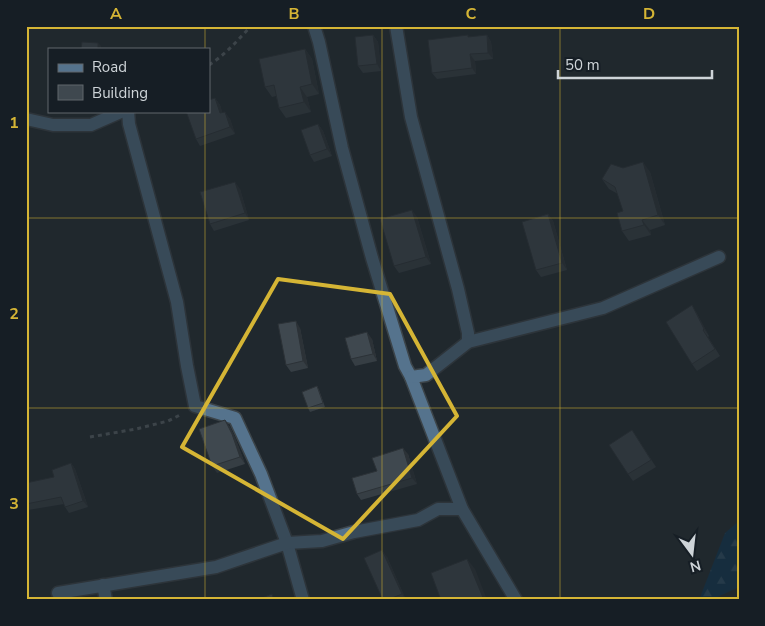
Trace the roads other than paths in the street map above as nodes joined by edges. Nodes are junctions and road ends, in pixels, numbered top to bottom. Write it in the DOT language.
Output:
graph roads {
  1 [pos="314,26"];
  2 [pos="396,26"];
  3 [pos="121,112"];
  4 [pos="128,112"];
  5 [pos="26,120"];
  6 [pos="719,258"];
  7 [pos="468,342"];
  8 [pos="410,377"];
  9 [pos="462,509"];
  10 [pos="287,543"];
  11 [pos="103,585"];
  12 [pos="58,592"];
  13 [pos="106,600"];
  14 [pos="303,600"];
  15 [pos="516,600"];
  1 -- 8 [label="street"];
  2 -- 7 [label="street"];
  3 -- 5 [label="street"];
  4 -- 10 [label="street"];
  6 -- 7 [label="street"];
  7 -- 8 [label="street"];
  8 -- 9 [label="street"];
  9 -- 10 [label="street"];
  9 -- 15 [label="street"];
  10 -- 11 [label="street"];
  10 -- 14 [label="street"];
  11 -- 12 [label="street"];
  11 -- 13 [label="street"];
}
